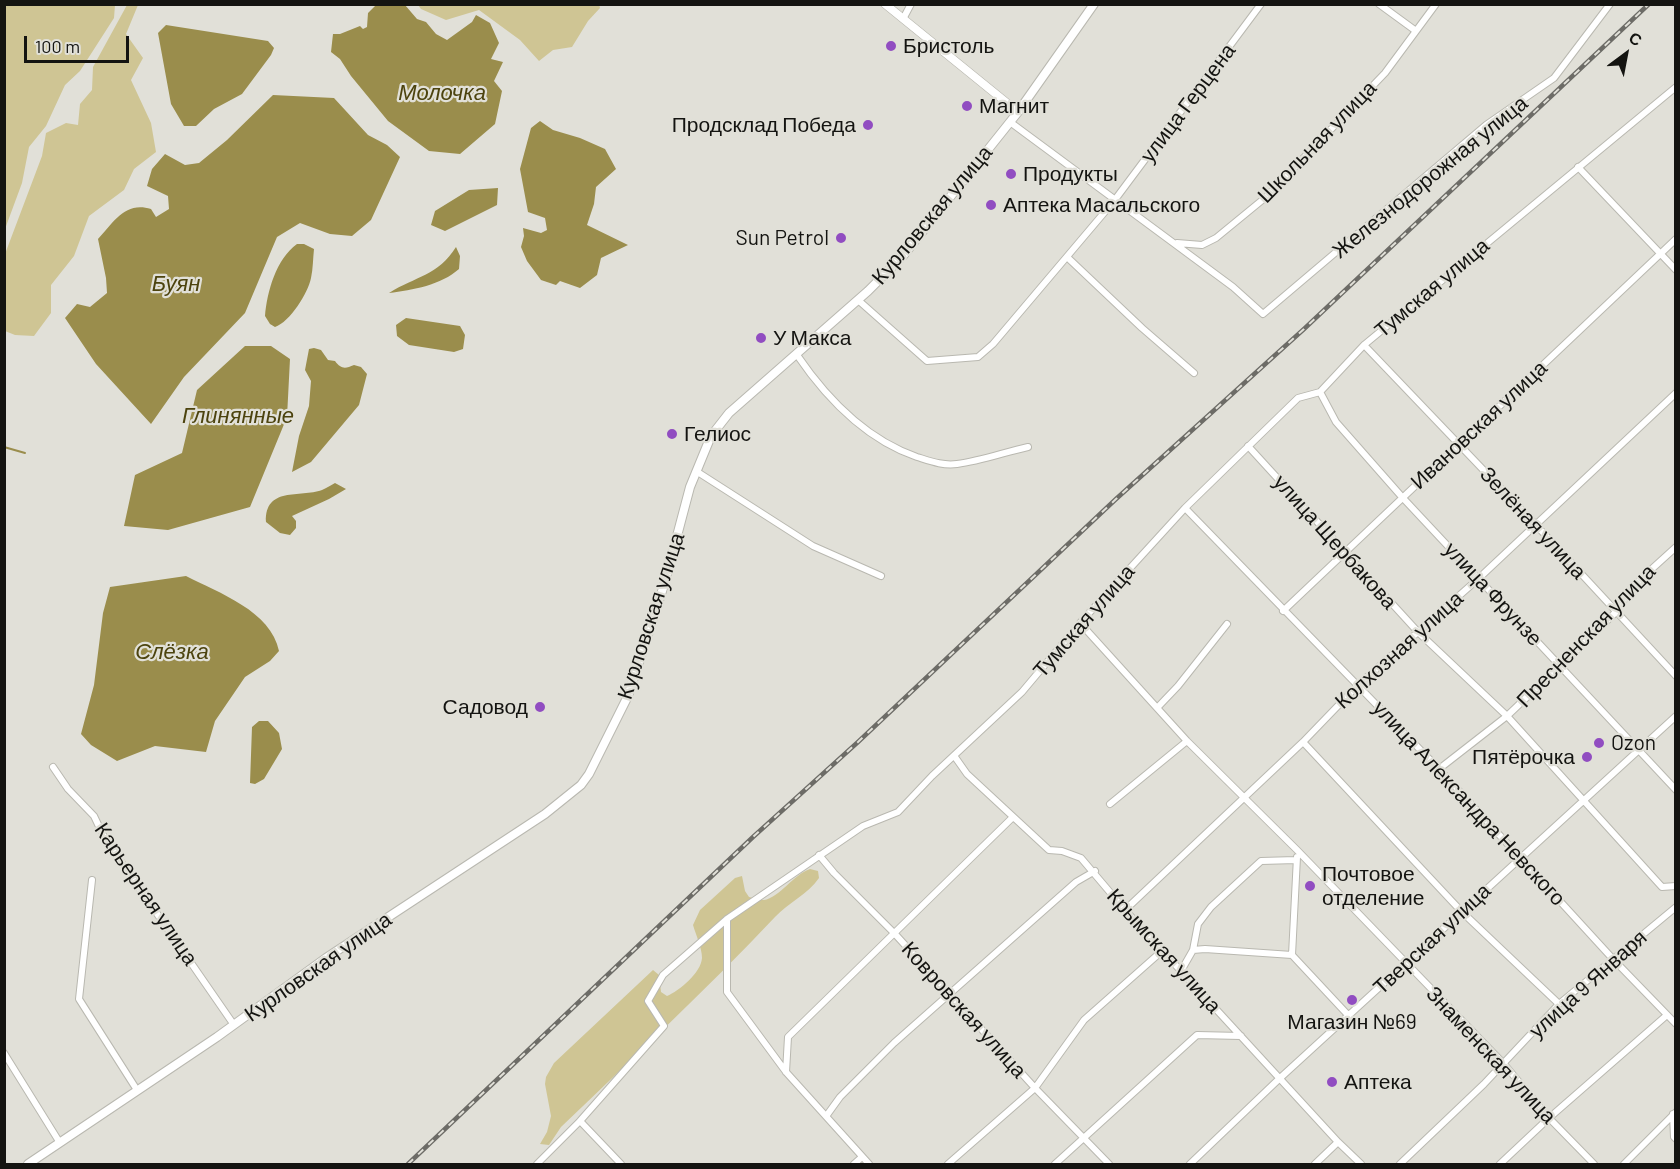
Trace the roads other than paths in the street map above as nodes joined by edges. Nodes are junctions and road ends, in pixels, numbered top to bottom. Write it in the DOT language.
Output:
graph roads {
  1 [pos="885,4"];
  2 [pos="910,4"];
  3 [pos="1094,4"];
  4 [pos="1261,4"];
  5 [pos="1379,4"];
  6 [pos="1436,4"];
  7 [pos="1610,4"];
  8 [pos="903,19"];
  9 [pos="1416,31"];
  10 [pos="1676,87"];
  11 [pos="1018,112"];
  12 [pos="1010,122"];
  13 [pos="1578,167"];
  14 [pos="1114,201"];
  15 [pos="1676,239"];
  16 [pos="1175,243"];
  17 [pos="1659,254"];
  18 [pos="1067,257"];
  19 [pos="1676,270"];
  20 [pos="858,300"];
  21 [pos="1364,345"];
  22 [pos="797,355"];
  23 [pos="1194,373"];
  24 [pos="1320,392"];
  25 [pos="1676,393"];
  26 [pos="1459,445"];
  27 [pos="1248,446"];
  28 [pos="1028,447"];
  29 [pos="696,471"];
  30 [pos="1402,497"];
  31 [pos="1185,508"];
  32 [pos="1536,525"];
  33 [pos="1676,547"];
  34 [pos="1344,552"];
  35 [pos="881,576"];
  36 [pos="1478,579"];
  37 [pos="1283,611"];
  38 [pos="1616,612"];
  39 [pos="1080,623"];
  40 [pos="1227,624"];
  41 [pos="1418,632"];
  42 [pos="1560,665"];
  43 [pos="1676,676"];
  44 [pos="1358,685"];
  45 [pos="1157,708"];
  46 [pos="1508,716"];
  47 [pos="1676,716"];
  48 [pos="1187,741"];
  49 [pos="1303,742"];
  50 [pos="1638,750"];
  51 [pos="955,757"];
  52 [pos="53,767"];
  53 [pos="1439,769"];
  54 [pos="1676,790"];
  55 [pos="1243,798"];
  56 [pos="1582,800"];
  57 [pos="1110,804"];
  58 [pos="1013,817"];
  59 [pos="1297,850"];
  60 [pos="819,855"];
  61 [pos="1522,857"];
  62 [pos="1296,860"];
  63 [pos="1095,872"];
  64 [pos="92,880"];
  65 [pos="1676,886"];
  66 [pos="1676,907"];
  67 [pos="1125,910"];
  68 [pos="1461,911"];
  69 [pos="727,919"];
  70 [pos="895,934"];
  71 [pos="1193,950"];
  72 [pos="1162,951"];
  73 [pos="1292,955"];
  74 [pos="1612,958"];
  75 [pos="1406,964"];
  76 [pos="1181,971"];
  77 [pos="949,994"];
  78 [pos="1559,1004"];
  79 [pos="1667,1015"];
  80 [pos="1348,1016"];
  81 [pos="1676,1024"];
  82 [pos="234,1025"];
  83 [pos="1241,1036"];
  84 [pos="4,1053"];
  85 [pos="1504,1064"];
  86 [pos="786,1072"];
  87 [pos="1279,1079"];
  88 [pos="1035,1088"];
  89 [pos="137,1090"];
  90 [pos="1674,1113"];
  91 [pos="827,1115"];
  92 [pos="1549,1118"];
  93 [pos="580,1121"];
  94 [pos="1084,1137"];
  95 [pos="1676,1139"];
  96 [pos="1338,1142"];
  97 [pos="60,1143"];
  98 [pos="862,1156"];
  99 [pos="28,1164"];
  100 [pos="537,1164"];
  101 [pos="621,1164"];
  102 [pos="854,1164"];
  103 [pos="869,1164"];
  104 [pos="948,1164"];
  105 [pos="1055,1164"];
  106 [pos="1109,1164"];
  107 [pos="1190,1164"];
  108 [pos="1315,1164"];
  109 [pos="1361,1164"];
  110 [pos="1400,1164"];
  111 [pos="1500,1164"];
  112 [pos="1593,1164"];
  113 [pos="1624,1164"];
  1 -- 8 [label="street"];
  2 -- 8 [label="street"];
  3 -- 11 [label="main road, Курловская улица"];
  4 -- 14 [label="street, улица Герцена"];
  5 -- 9 [label="street"];
  6 -- 9 [label="street, Школьная улица"];
  7 -- 16 [label="street, Железнодорожная улица"];
  8 -- 11 [label="street"];
  9 -- 16 [label="street, Школьная улица"];
  10 -- 13 [label="street, Тумская улица"];
  11 -- 12 [label="main road, Курловская улица"];
  12 -- 14 [label="street"];
  12 -- 20 [label="main road, Курловская улица"];
  13 -- 17 [label="street"];
  13 -- 21 [label="street, Тумская улица"];
  14 -- 16 [label="street"];
  14 -- 18 [label="street, улица Герцена"];
  15 -- 17 [label="street, Ивановская улица"];
  17 -- 19 [label="street"];
  17 -- 26 [label="street, Ивановская улица"];
  18 -- 20 [label="street, улица Герцена"];
  18 -- 23 [label="street"];
  20 -- 22 [label="main road, Курловская улица"];
  21 -- 24 [label="street, Тумская улица"];
  21 -- 26 [label="street, Зелёная улица"];
  22 -- 28 [label="street"];
  22 -- 29 [label="main road, Курловская улица"];
  24 -- 27 [label="street, Тумская улица"];
  24 -- 30 [label="street, улица Фрунзе"];
  25 -- 32 [label="street, Колхозная улица"];
  26 -- 30 [label="street, Ивановская улица"];
  26 -- 32 [label="street, Зелёная улица"];
  27 -- 31 [label="street, Тумская улица"];
  27 -- 34 [label="street, улица Щербакова"];
  29 -- 35 [label="street"];
  29 -- 82 [label="main road, Курловская улица"];
  30 -- 34 [label="street, Ивановская улица"];
  30 -- 36 [label="street, улица Фрунзе"];
  31 -- 37 [label="street, улица Александра Невского"];
  31 -- 39 [label="street, Тумская улица"];
  32 -- 36 [label="street, Колхозная улица"];
  32 -- 38 [label="street, Зелёная улица"];
  33 -- 38 [label="street, Пресненская улица"];
  34 -- 37 [label="street, Ивановская улица"];
  34 -- 41 [label="street, улица Щербакова"];
  36 -- 41 [label="street, Колхозная улица"];
  36 -- 42 [label="street, улица Фрунзе"];
  37 -- 44 [label="street, улица Александра Невского"];
  38 -- 42 [label="street, Пресненская улица"];
  38 -- 43 [label="street, Зелёная улица"];
  39 -- 45 [label="street, Знаменская улица"];
  39 -- 51 [label="street, Тумская улица"];
  40 -- 45 [label="street"];
  41 -- 44 [label="street, Колхозная улица"];
  41 -- 46 [label="street, улица Щербакова"];
  42 -- 46 [label="street, Пресненская улица"];
  42 -- 50 [label="street, улица Фрунзе"];
  44 -- 49 [label="street, Колхозная улица"];
  44 -- 53 [label="street, улица Александра Невского"];
  45 -- 48 [label="street, Знаменская улица"];
  46 -- 53 [label="street, Пресненская улица"];
  46 -- 56 [label="street, улица Щербакова"];
  47 -- 50 [label="street, Тверская улица"];
  48 -- 55 [label="street, Знаменская улица"];
  48 -- 57 [label="street"];
  49 -- 55 [label="street, Колхозная улица"];
  49 -- 68 [label="street"];
  50 -- 54 [label="street, улица Фрунзе"];
  50 -- 56 [label="street, Тверская улица"];
  51 -- 58 [label="street, Крымская улица"];
  51 -- 60 [label="street, Тумская улица"];
  52 -- 82 [label="street, Карьерная улица"];
  53 -- 61 [label="street, улица Александра Невского"];
  55 -- 59 [label="street, Знаменская улица"];
  55 -- 67 [label="street, Колхозная улица"];
  56 -- 61 [label="street, Тверская улица"];
  56 -- 65 [label="street, улица Щербакова"];
  58 -- 63 [label="street, Крымская улица"];
  58 -- 70 [label="street"];
  59 -- 62 [label="street"];
  59 -- 75 [label="street, Знаменская улица"];
  60 -- 69 [label="street, Тумская улица"];
  60 -- 70 [label="street, Ковровская улица"];
  61 -- 68 [label="street, Тверская улица"];
  61 -- 74 [label="street, улица Александра Невского"];
  62 -- 71 [label="street"];
  62 -- 73 [label="street"];
  63 -- 67 [label="street, Крымская улица"];
  63 -- 77 [label="street"];
  64 -- 89 [label="street"];
  66 -- 74 [label="street, улица 9 Января"];
  67 -- 72 [label="street, Крымская улица"];
  68 -- 75 [label="street, Тверская улица"];
  68 -- 78 [label="street"];
  69 -- 86 [label="street"];
  69 -- 93 [label="street, Тумская улица"];
  70 -- 77 [label="street, Ковровская улица"];
  70 -- 86 [label="street"];
  71 -- 73 [label="street"];
  71 -- 76 [label="street"];
  72 -- 76 [label="street, Крымская улица"];
  72 -- 88 [label="street"];
  73 -- 80 [label="street"];
  74 -- 78 [label="street, улица 9 Января"];
  74 -- 79 [label="street, улица Александра Невского"];
  75 -- 80 [label="street, Тверская улица"];
  75 -- 85 [label="street, Знаменская улица"];
  76 -- 83 [label="street, Крымская улица"];
  77 -- 88 [label="street, Ковровская улица"];
  77 -- 91 [label="street"];
  78 -- 85 [label="street, улица 9 Января"];
  79 -- 81 [label="street, улица Александра Невского"];
  79 -- 92 [label="street"];
  80 -- 87 [label="street, Тверская улица"];
  82 -- 89 [label="main road, Курловская улица"];
  83 -- 87 [label="street, Крымская улица"];
  83 -- 94 [label="street"];
  84 -- 97 [label="street"];
  85 -- 92 [label="street, Знаменская улица"];
  85 -- 110 [label="street, улица 9 Января"];
  86 -- 91 [label="street"];
  87 -- 96 [label="street, Крымская улица"];
  87 -- 107 [label="street, Тверская улица"];
  88 -- 94 [label="street, Ковровская улица"];
  88 -- 104 [label="street"];
  89 -- 97 [label="main road, Курловская улица"];
  90 -- 95 [label="street"];
  90 -- 113 [label="street"];
  91 -- 98 [label="street"];
  92 -- 111 [label="street"];
  92 -- 112 [label="street, Знаменская улица"];
  93 -- 100 [label="street, Тумская улица"];
  93 -- 101 [label="street"];
  94 -- 105 [label="street"];
  94 -- 106 [label="street, Ковровская улица"];
  96 -- 108 [label="street"];
  96 -- 109 [label="street, Крымская улица"];
  97 -- 99 [label="main road, Курловская улица"];
  98 -- 102 [label="street"];
  98 -- 103 [label="street"];
}
